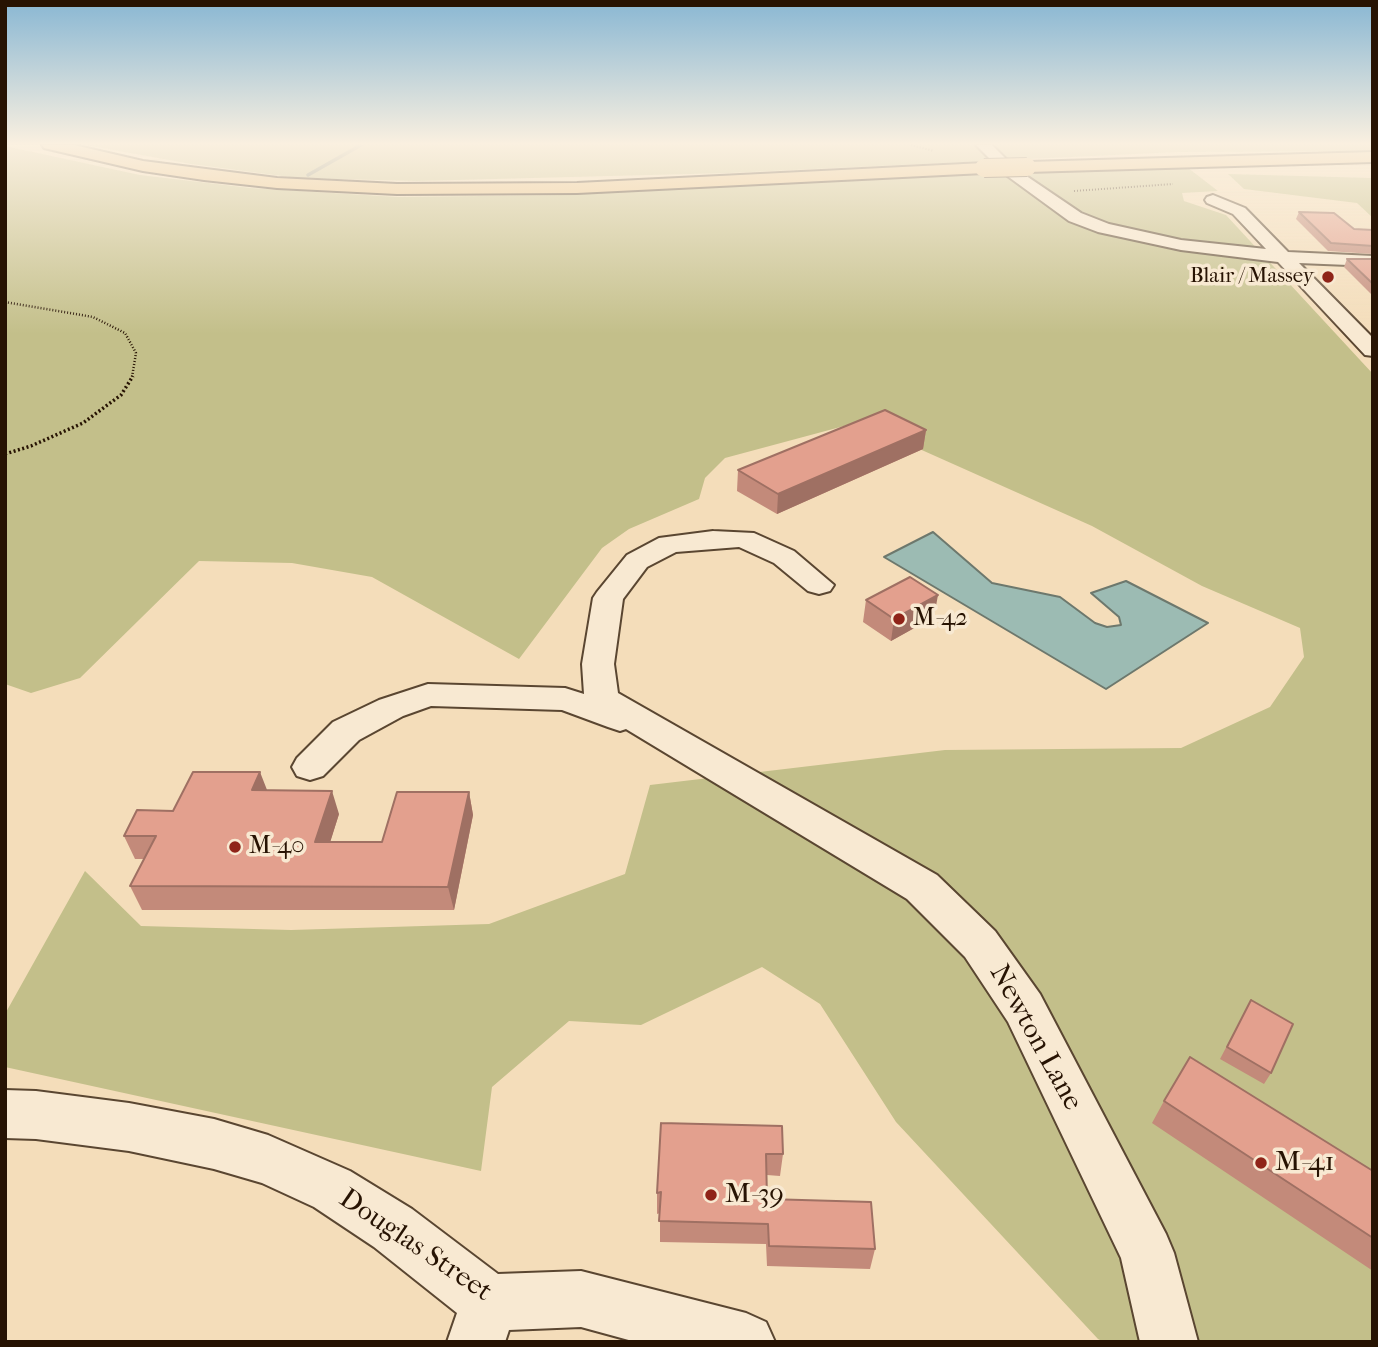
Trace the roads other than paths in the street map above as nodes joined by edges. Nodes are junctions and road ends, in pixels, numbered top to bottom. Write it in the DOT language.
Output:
graph roads {
  1 [pos="1062,208"];
  2 [pos="1232,208"];
  3 [pos="1285,257"];
  4 [pos="1373,261"];
  5 [pos="1373,351"];
  6 [pos="819,585"];
  7 [pos="652,730"];
  8 [pos="310,767"];
  9 [pos="5,1114"];
  10 [pos="482,1322"];
  11 [pos="746,1342"];
  12 [pos="1169,1342"];
  1 -- 3 [label="street"];
  2 -- 3 [label="street"];
  3 -- 4 [label="street"];
  3 -- 5 [label="street"];
  6 -- 7 [label="street"];
  7 -- 8 [label="street"];
  7 -- 12 [label="street, Newton Lane"];
  9 -- 10 [label="street, Douglas Street"];
  10 -- 11 [label="street, Douglas Street"];
}
